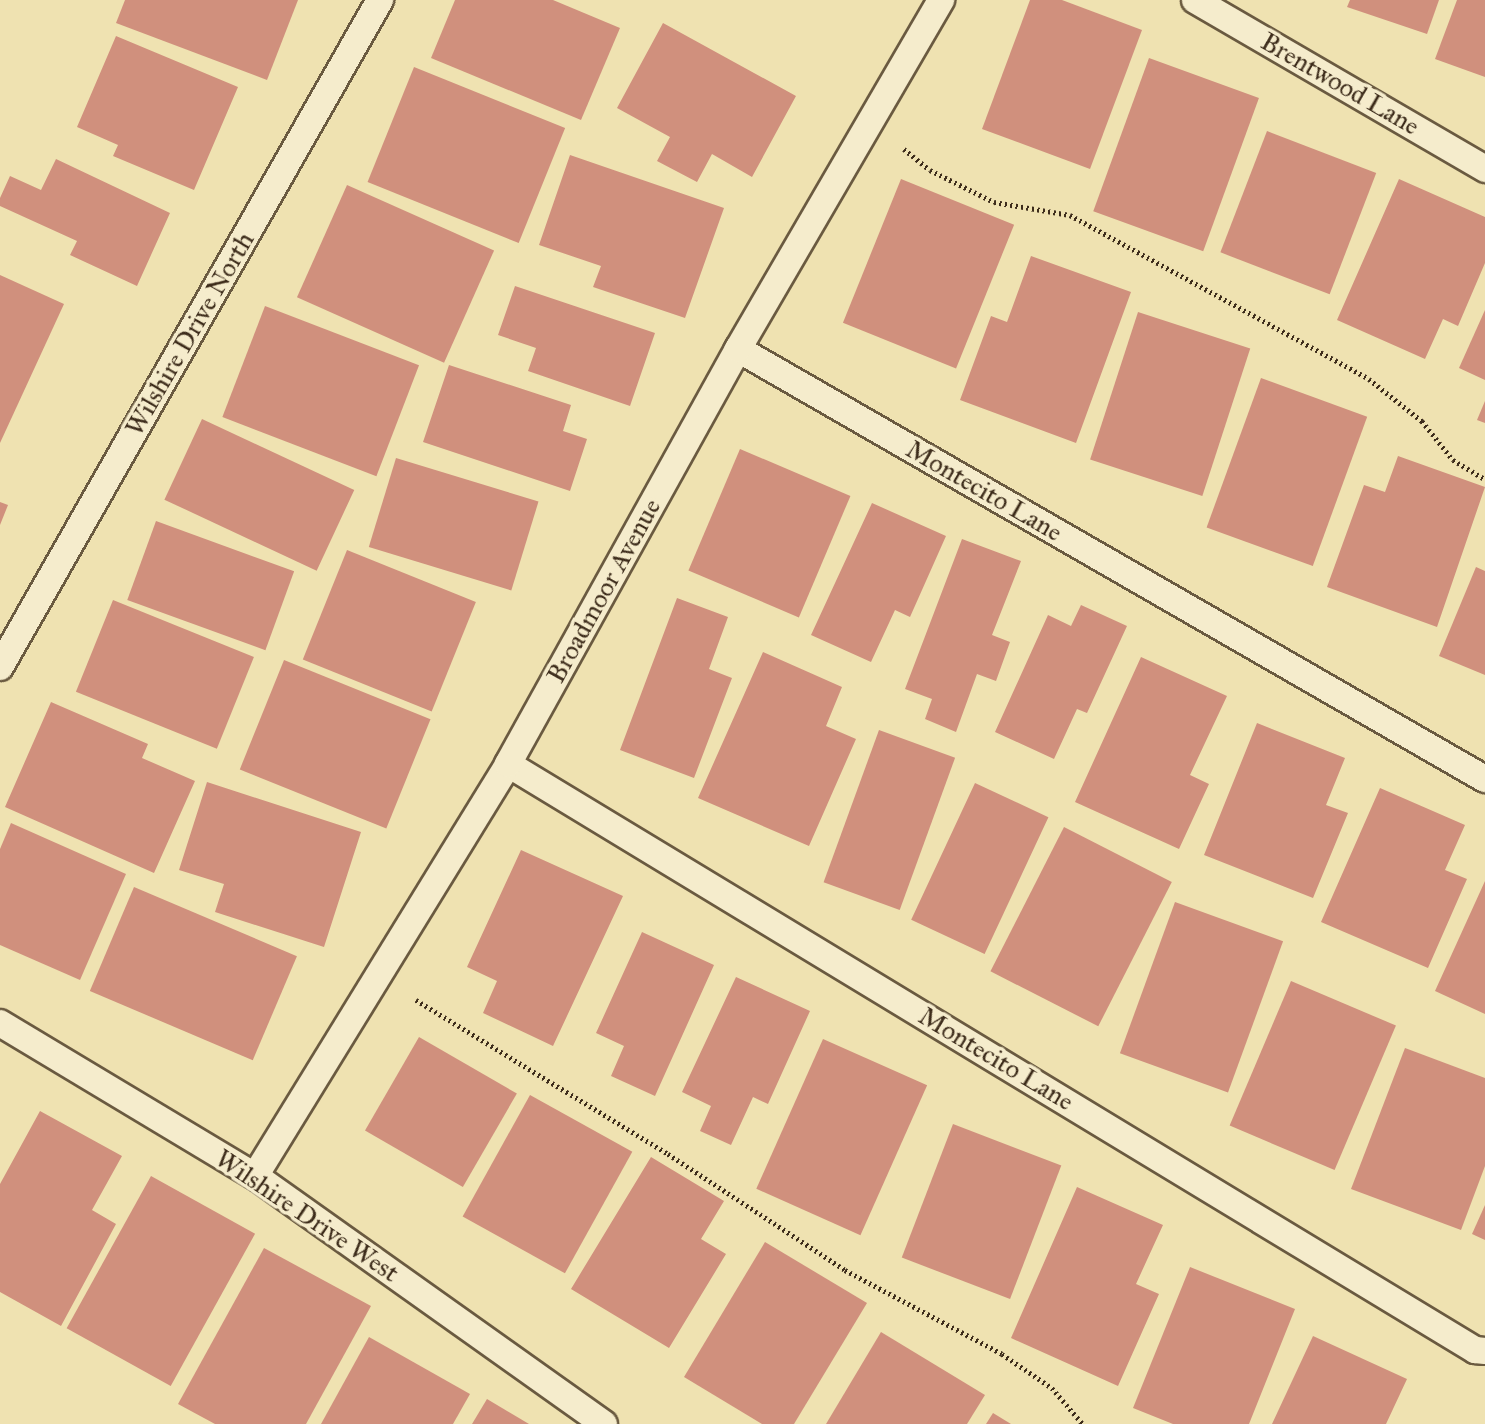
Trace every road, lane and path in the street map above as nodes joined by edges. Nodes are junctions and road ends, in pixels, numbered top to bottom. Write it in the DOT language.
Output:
graph roads {
  1 [pos="380,0"];
  2 [pos="941,0"];
  3 [pos="1195,0"];
  4 [pos="870,121"];
  5 [pos="1485,169"];
  6 [pos="738,349"];
  7 [pos="1485,479"];
  8 [pos="0,667"];
  9 [pos="508,764"];
  10 [pos="1485,779"];
  11 [pos="379,977"];
  12 [pos="0,1023"];
  13 [pos="256,1177"];
  14 [pos="1485,1351"];
  15 [pos="604,1424"];
  16 [pos="1083,1424"];
  1 -- 8 [label="lane, Wilshire Drive North"];
  2 -- 4 [label="lane, Broadmoor Avenue"];
  3 -- 5 [label="lane, Brentwood Lane"];
  4 -- 6 [label="lane, Broadmoor Avenue"];
  4 -- 7 [label="path"];
  6 -- 9 [label="lane, Broadmoor Avenue"];
  6 -- 10 [label="lane, Montecito Lane"];
  9 -- 11 [label="lane, Broadmoor Avenue"];
  9 -- 14 [label="lane, Montecito Lane"];
  11 -- 13 [label="lane, Broadmoor Avenue"];
  11 -- 16 [label="path"];
  12 -- 13 [label="lane, Wilshire Drive West"];
  13 -- 15 [label="lane, Wilshire Drive West"];
}
